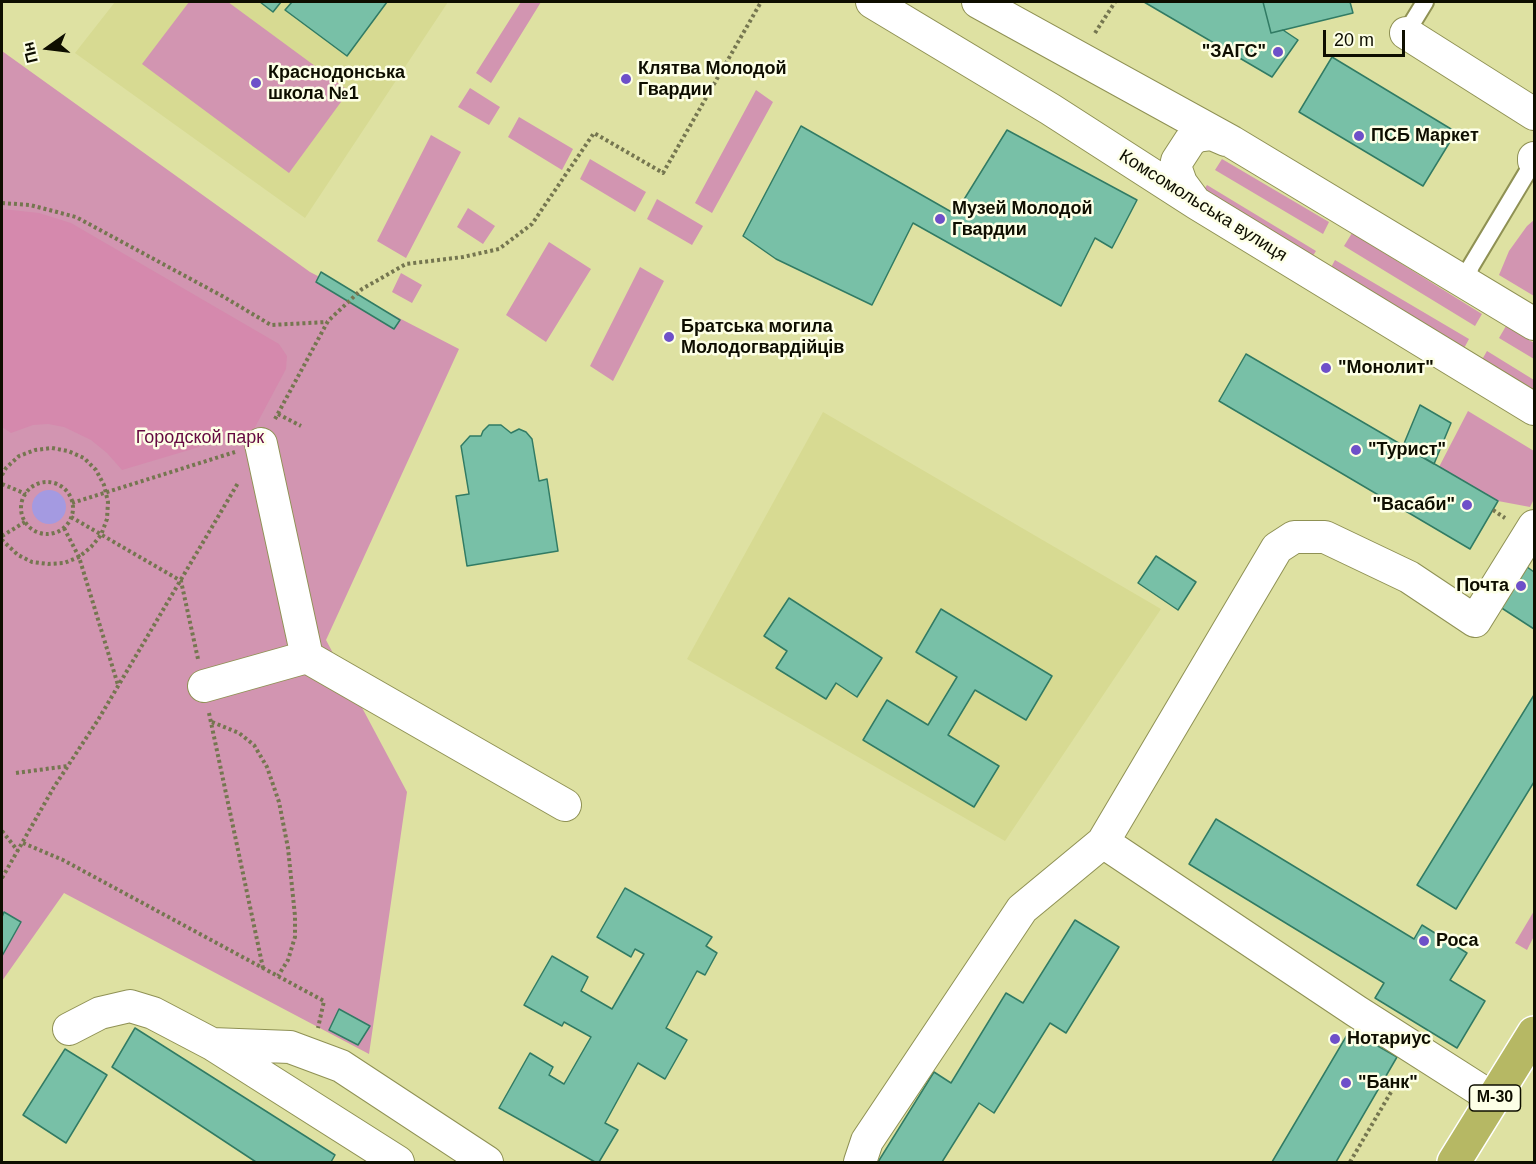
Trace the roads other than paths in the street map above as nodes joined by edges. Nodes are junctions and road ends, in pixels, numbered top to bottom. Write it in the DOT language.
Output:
graph roads {
  1 [pos="872,2"];
  2 [pos="978,2"];
  3 [pos="1425,2"];
  4 [pos="1406,33"];
  5 [pos="1534,114"];
  6 [pos="1232,142"];
  7 [pos="1534,160"];
  8 [pos="1196,203"];
  9 [pos="1465,281"];
  10 [pos="1534,324"];
  11 [pos="1534,409"];
  12 [pos="261,444"];
  13 [pos="1534,526"];
  14 [pos="307,657"];
  15 [pos="204,686"];
  16 [pos="565,805"];
  17 [pos="1103,842"];
  18 [pos="69,1029"];
  19 [pos="1534,1033"];
  20 [pos="212,1044"];
  21 [pos="1494,1099"];
  22 [pos="398,1162"];
  23 [pos="487,1162"];
  24 [pos="860,1162"];
  25 [pos="1454,1162"];
  1 -- 8 [label="street, Комсомольська вулиця"];
  2 -- 6 [label="street"];
  3 -- 4 [label="lane"];
  4 -- 5 [label="street"];
  6 -- 8 [label="street"];
  6 -- 9 [label="street"];
  7 -- 9 [label="lane"];
  8 -- 11 [label="street, Комсомольська вулиця"];
  9 -- 10 [label="street"];
  12 -- 14 [label="street"];
  13 -- 17 [label="street"];
  14 -- 15 [label="street"];
  14 -- 16 [label="street"];
  17 -- 21 [label="street"];
  17 -- 24 [label="street"];
  18 -- 20 [label="street"];
  19 -- 21 [label="highway, М-30"];
  20 -- 22 [label="street"];
  20 -- 23 [label="street"];
  21 -- 25 [label="highway, М-30"];
}
